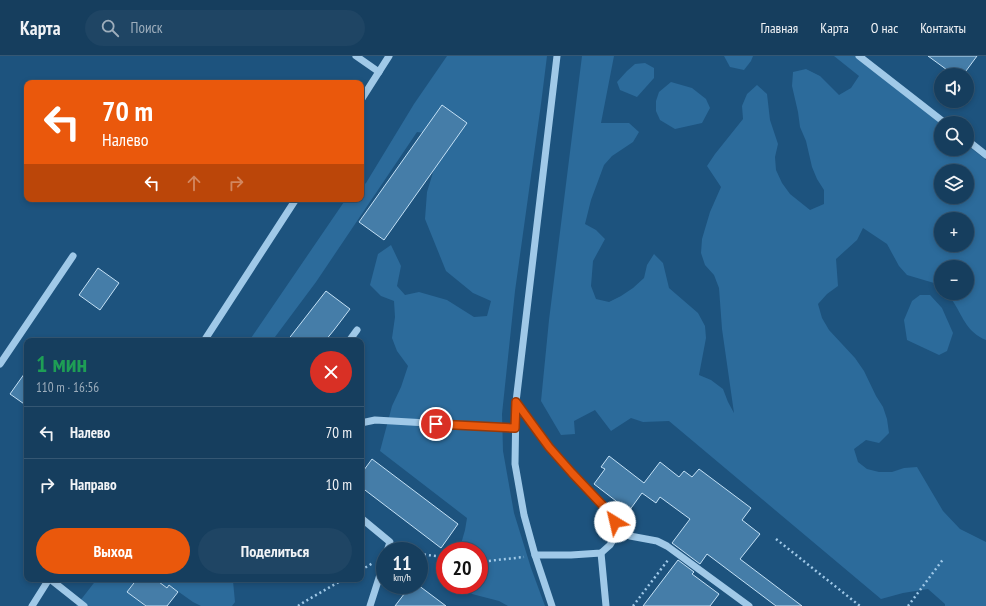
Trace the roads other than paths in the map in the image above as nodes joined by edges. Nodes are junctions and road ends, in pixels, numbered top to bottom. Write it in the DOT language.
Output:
graph roads {
  1 [pos="356,56"];
  2 [pos="389,56"];
  3 [pos="557,56"];
  4 [pos="860,56"];
  5 [pos="379,72"];
  6 [pos="364,95"];
  7 [pos="936,116"];
  8 [pos="974,146"];
  9 [pos="986,155"];
  10 [pos="294,202"];
  11 [pos="73,256"];
  12 [pos="357,330"];
  13 [pos="206,338"];
  14 [pos="350,338"];
  15 [pos="0,364"];
  16 [pos="516,402"];
  17 [pos="364,422"];
  18 [pos="515,428"];
  19 [pos="364,520"];
  20 [pos="615,522"];
  21 [pos="390,542"];
  22 [pos="601,553"];
  23 [pos="535,555"];
  24 [pos="47,582"];
  25 [pos="53,582"];
  26 [pos="376,587"];
  27 [pos="32,606"];
  28 [pos="84,606"];
  29 [pos="370,606"];
  30 [pos="552,606"];
  31 [pos="606,606"];
  32 [pos="749,606"];
  1 -- 5 [label="street"];
  2 -- 5 [label="street"];
  3 -- 16 [label="street"];
  4 -- 7 [label="street"];
  5 -- 6 [label="street"];
  8 -- 9 [label="street"];
  10 -- 13 [label="street"];
  11 -- 15 [label="street"];
  12 -- 14 [label="street"];
  16 -- 18 [label="street"];
  16 -- 20 [label="street"];
  17 -- 18 [label="street"];
  18 -- 23 [label="street"];
  19 -- 21 [label="street"];
  20 -- 22 [label="street"];
  20 -- 32 [label="street"];
  22 -- 23 [label="street"];
  22 -- 31 [label="street"];
  23 -- 30 [label="street"];
  24 -- 27 [label="street"];
  25 -- 28 [label="street"];
  26 -- 29 [label="street"];
}
